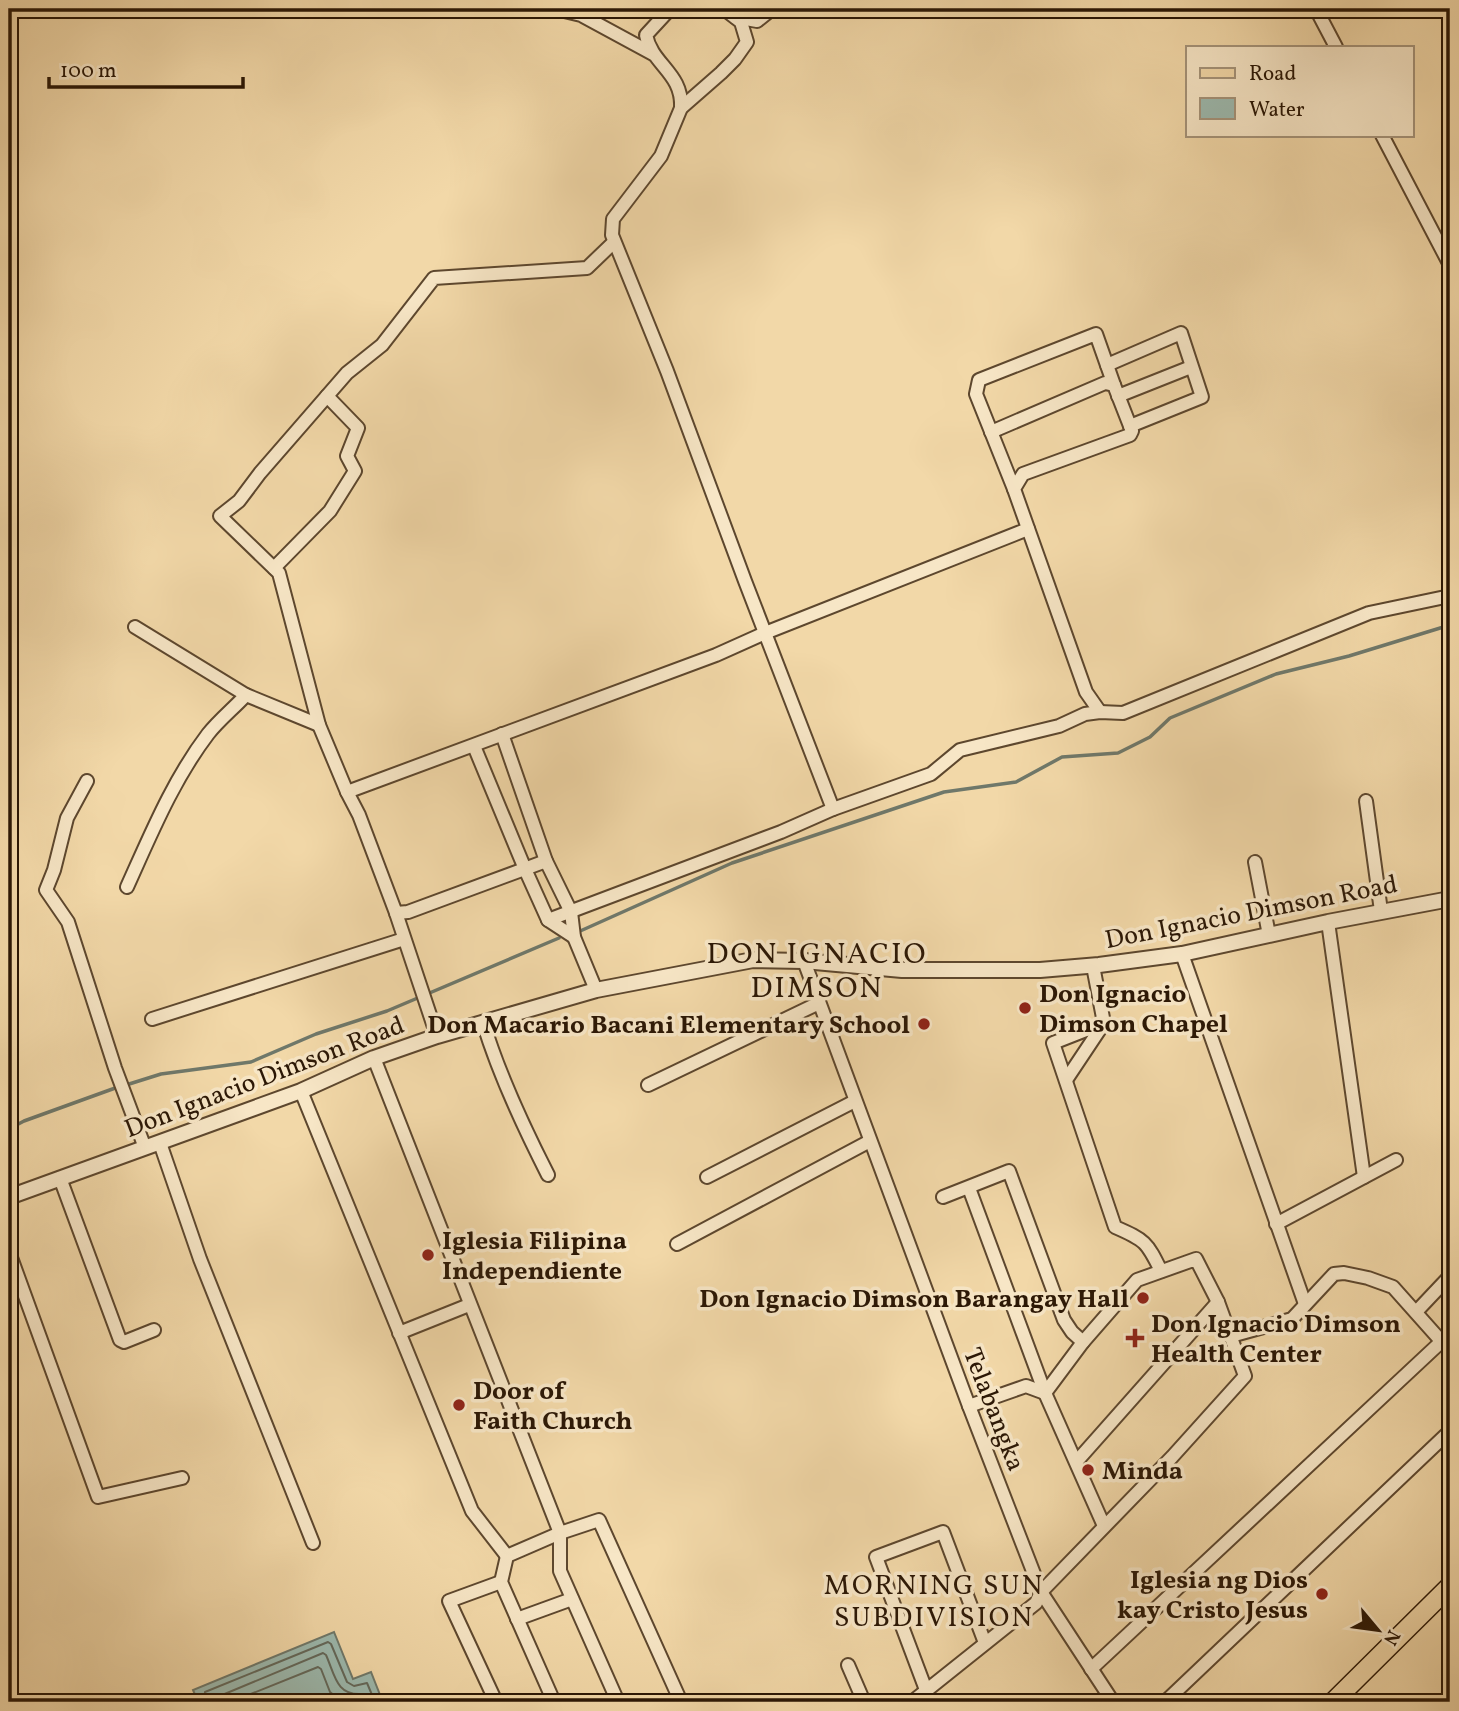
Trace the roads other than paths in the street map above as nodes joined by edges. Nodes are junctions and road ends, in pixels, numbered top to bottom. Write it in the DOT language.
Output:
graph roads {
  1 [pos="556,9"];
  2 [pos="670,9"];
  3 [pos="724,9"];
  4 [pos="772,9"];
  5 [pos="1316,9"];
  6 [pos="735,17"];
  7 [pos="1335,46"];
  8 [pos="657,56"];
  9 [pos="681,107"];
  10 [pos="1383,136"];
  11 [pos="614,242"];
  12 [pos="1450,265"];
  13 [pos="1107,365"];
  14 [pos="1191,367"];
  15 [pos="1116,390"];
  16 [pos="327,396"];
  17 [pos="1130,426"];
  18 [pos="991,432"];
  19 [pos="1014,489"];
  20 [pos="1028,529"];
  21 [pos="274,568"];
  22 [pos="1450,596"];
  23 [pos="135,626"];
  24 [pos="765,633"];
  25 [pos="246,695"];
  26 [pos="1100,712"];
  27 [pos="319,726"];
  28 [pos="502,734"];
  29 [pos="474,746"];
  30 [pos="87,781"];
  31 [pos="347,792"];
  32 [pos="1366,802"];
  33 [pos="834,809"];
  34 [pos="547,861"];
  35 [pos="1255,862"];
  36 [pos="524,869"];
  37 [pos="127,887"];
  38 [pos="1450,899"];
  39 [pos="1381,911"];
  40 [pos="571,912"];
  41 [pos="396,913"];
  42 [pos="548,920"];
  43 [pos="1328,922"];
  44 [pos="1269,934"];
  45 [pos="574,937"];
  46 [pos="404,939"];
  47 [pos="1182,954"];
  48 [pos="804,961"];
  49 [pos="1093,966"];
  50 [pos="596,990"];
  51 [pos="818,1003"];
  52 [pos="152,1019"];
  53 [pos="483,1022"];
  54 [pos="1104,1023"];
  55 [pos="437,1036"];
  56 [pos="374,1058"];
  57 [pos="1066,1080"];
  58 [pos="648,1085"];
  59 [pos="301,1091"];
  60 [pos="855,1101"];
  61 [pos="870,1141"];
  62 [pos="160,1143"];
  63 [pos="145,1148"];
  64 [pos="1396,1160"];
  65 [pos="548,1175"];
  66 [pos="707,1177"];
  67 [pos="1364,1177"];
  68 [pos="61,1178"];
  69 [pos="969,1188"];
  70 [pos="9,1197"];
  71 [pos="943,1197"];
  72 [pos="1276,1224"];
  73 [pos="677,1244"];
  74 [pos="9,1252"];
  75 [pos="1161,1271"];
  76 [pos="1450,1276"];
  77 [pos="1218,1302"];
  78 [pos="1305,1304"];
  79 [pos="469,1305"];
  80 [pos="1416,1312"];
  81 [pos="154,1330"];
  82 [pos="399,1333"];
  83 [pos="1231,1336"];
  84 [pos="1083,1342"];
  85 [pos="1446,1346"];
  86 [pos="1045,1393"];
  87 [pos="969,1406"];
  88 [pos="1450,1430"];
  89 [pos="1077,1461"];
  90 [pos="182,1478"];
  91 [pos="1104,1526"];
  92 [pos="560,1533"];
  93 [pos="313,1543"];
  94 [pos="507,1556"];
  95 [pos="501,1582"];
  96 [pos="1450,1586"];
  97 [pos="1041,1592"];
  98 [pos="572,1599"];
  99 [pos="517,1619"];
  100 [pos="985,1643"];
  101 [pos="848,1665"];
  102 [pos="1091,1669"];
  103 [pos="926,1690"];
  104 [pos="496,1702"];
  105 [pos="554,1702"];
  106 [pos="618,1702"];
  107 [pos="681,1702"];
  108 [pos="864,1702"];
  109 [pos="912,1702"];
  110 [pos="1112,1702"];
  111 [pos="1165,1702"];
  112 [pos="1333,1702"];
  1 -- 8 [label="street"];
  2 -- 8 [label="street"];
  3 -- 6 [label="street"];
  4 -- 6 [label="street"];
  5 -- 7 [label="street"];
  6 -- 9 [label="street"];
  8 -- 9 [label="street"];
  9 -- 11 [label="street"];
  10 -- 12 [label="street"];
  11 -- 16 [label="street"];
  11 -- 24 [label="street"];
  13 -- 14 [label="street"];
  13 -- 15 [label="street"];
  13 -- 18 [label="street"];
  14 -- 15 [label="street"];
  14 -- 17 [label="street"];
  15 -- 17 [label="street"];
  15 -- 18 [label="street"];
  16 -- 21 [label="street"];
  16 -- 21 [label="street"];
  17 -- 19 [label="street"];
  18 -- 19 [label="street"];
  19 -- 20 [label="street"];
  20 -- 24 [label="street"];
  20 -- 26 [label="street"];
  21 -- 27 [label="street"];
  22 -- 26 [label="street"];
  23 -- 25 [label="street"];
  24 -- 28 [label="street"];
  24 -- 33 [label="street"];
  25 -- 27 [label="street"];
  25 -- 37 [label="street"];
  26 -- 33 [label="street"];
  27 -- 31 [label="street"];
  28 -- 29 [label="street"];
  28 -- 34 [label="street"];
  29 -- 31 [label="street"];
  29 -- 36 [label="street"];
  30 -- 63 [label="street"];
  31 -- 41 [label="street"];
  32 -- 39 [label="street"];
  33 -- 40 [label="street"];
  34 -- 36 [label="street"];
  34 -- 40 [label="street"];
  35 -- 44 [label="street"];
  36 -- 41 [label="street"];
  36 -- 42 [label="street"];
  38 -- 39 [label="street, Don Ignacio Dimson Road"];
  39 -- 43 [label="street, Don Ignacio Dimson Road"];
  40 -- 42 [label="street"];
  40 -- 45 [label="street"];
  41 -- 46 [label="street"];
  42 -- 45 [label="street"];
  43 -- 44 [label="street, Don Ignacio Dimson Road"];
  43 -- 67 [label="street"];
  44 -- 47 [label="street, Don Ignacio Dimson Road"];
  45 -- 50 [label="street"];
  46 -- 52 [label="street"];
  46 -- 55 [label="street"];
  47 -- 49 [label="street, Don Ignacio Dimson Road"];
  47 -- 72 [label="street"];
  48 -- 49 [label="street, Don Ignacio Dimson Road"];
  48 -- 50 [label="street, Don Ignacio Dimson Road"];
  48 -- 51 [label="street, Telabangka"];
  49 -- 54 [label="street"];
  50 -- 53 [label="street, Don Ignacio Dimson Road"];
  51 -- 58 [label="street"];
  51 -- 60 [label="street, Telabangka"];
  53 -- 55 [label="street, Don Ignacio Dimson Road"];
  53 -- 65 [label="street"];
  54 -- 57 [label="street"];
  54 -- 57 [label="street"];
  55 -- 56 [label="street, Don Ignacio Dimson Road"];
  56 -- 59 [label="street, Don Ignacio Dimson Road"];
  56 -- 79 [label="street"];
  57 -- 75 [label="street"];
  59 -- 62 [label="street, Don Ignacio Dimson Road"];
  59 -- 82 [label="street"];
  60 -- 61 [label="street, Telabangka"];
  60 -- 66 [label="street"];
  61 -- 73 [label="street"];
  61 -- 87 [label="street, Telabangka"];
  62 -- 63 [label="street, Don Ignacio Dimson Road"];
  62 -- 93 [label="street"];
  63 -- 68 [label="street, Don Ignacio Dimson Road"];
  64 -- 67 [label="street"];
  67 -- 72 [label="street"];
  68 -- 70 [label="street, Don Ignacio Dimson Road"];
  68 -- 81 [label="street"];
  69 -- 71 [label="street"];
  69 -- 84 [label="street"];
  69 -- 86 [label="street"];
  72 -- 78 [label="street"];
  74 -- 90 [label="street"];
  75 -- 77 [label="street"];
  75 -- 84 [label="street"];
  76 -- 80 [label="street"];
  77 -- 83 [label="street"];
  77 -- 89 [label="street"];
  78 -- 80 [label="street"];
  78 -- 83 [label="street"];
  79 -- 82 [label="street"];
  79 -- 92 [label="street"];
  80 -- 85 [label="street"];
  82 -- 94 [label="street"];
  83 -- 91 [label="street"];
  84 -- 86 [label="street"];
  85 -- 102 [label="street"];
  86 -- 87 [label="street"];
  86 -- 89 [label="street"];
  87 -- 97 [label="street, Telabangka"];
  88 -- 111 [label="street"];
  89 -- 91 [label="street"];
  91 -- 97 [label="street"];
  92 -- 94 [label="street"];
  92 -- 98 [label="street"];
  92 -- 107 [label="street"];
  94 -- 95 [label="street"];
  95 -- 99 [label="street"];
  95 -- 104 [label="street"];
  96 -- 112 [label="main road"];
  97 -- 100 [label="street"];
  97 -- 102 [label="street, Telabangka"];
  98 -- 99 [label="street"];
  98 -- 106 [label="street"];
  99 -- 105 [label="street"];
  100 -- 103 [label="street"];
  100 -- 103 [label="street"];
  101 -- 108 [label="street"];
  102 -- 110 [label="street, Telabangka"];
  103 -- 109 [label="street"];
}
